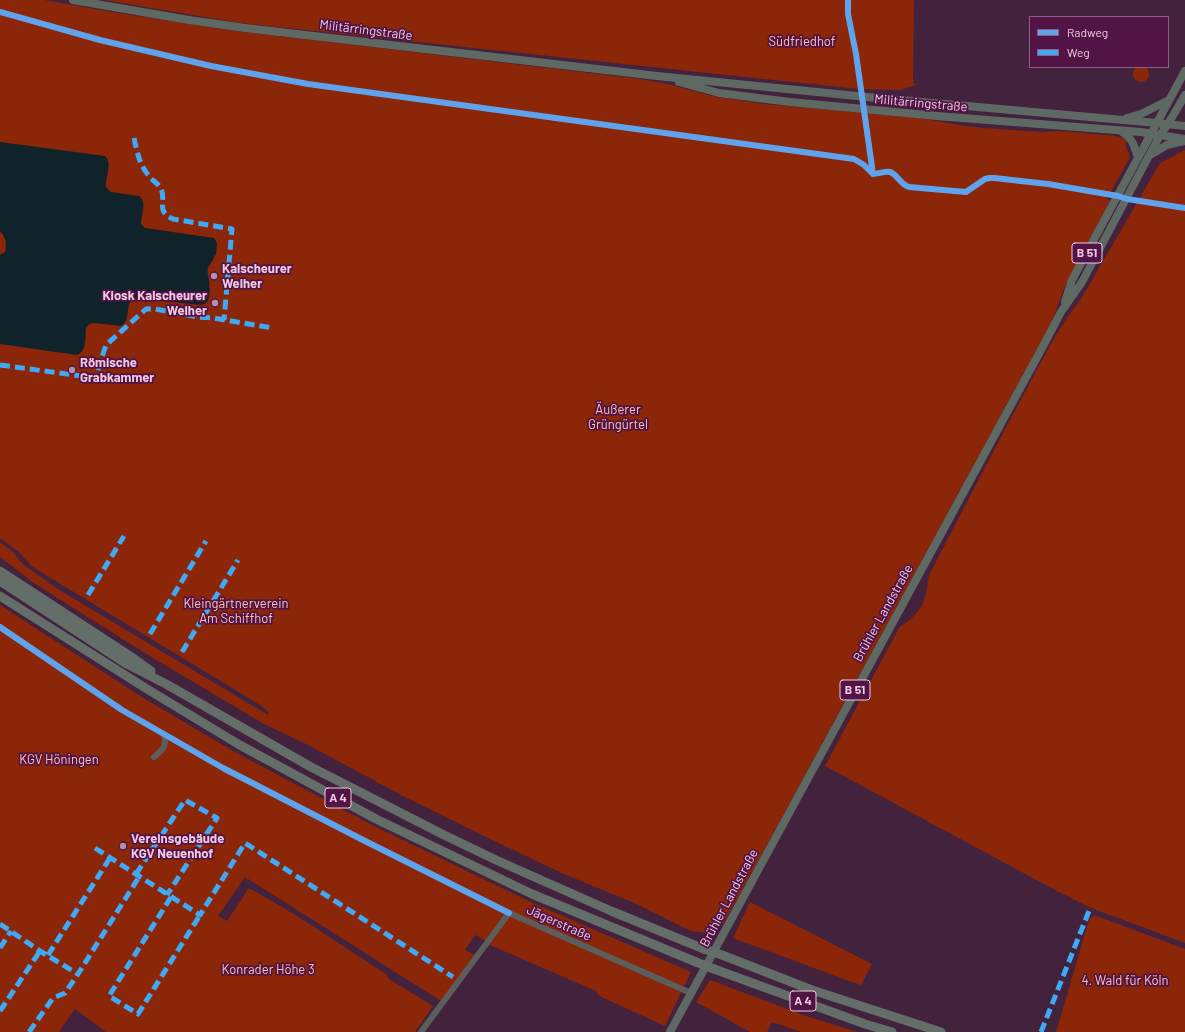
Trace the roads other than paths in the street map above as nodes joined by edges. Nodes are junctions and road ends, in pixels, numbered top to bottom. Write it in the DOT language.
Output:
graph roads {
  1 [pos="74,0"];
  2 [pos="1185,71"];
  3 [pos="657,76"];
  4 [pos="1185,96"];
  5 [pos="1169,100"];
  6 [pos="1120,120"];
  7 [pos="1157,123"];
  8 [pos="1168,124"];
  9 [pos="1185,126"];
  10 [pos="1119,130"];
  11 [pos="1156,134"];
  12 [pos="1185,140"];
  13 [pos="1149,155"];
  14 [pos="1138,158"];
  15 [pos="1061,312"];
  16 [pos="0,571"];
  17 [pos="0,581"];
  18 [pos="0,596"];
  19 [pos="0,627"];
  20 [pos="166,684"];
  21 [pos="164,735"];
  22 [pos="154,757"];
  23 [pos="509,913"];
  24 [pos="691,994"];
  25 [pos="421,1032"];
  26 [pos="670,1032"];
  27 [pos="892,1032"];
  28 [pos="941,1032"];
  1 -- 3 [label="main road, Militärringstraße"];
  2 -- 5 [label="main road, Brühler Landstraße"];
  3 -- 6 [label="main road, Militärringstraße"];
  3 -- 10 [label="main road, Militärringstraße"];
  4 -- 8 [label="main road, Brühler Landstraße"];
  5 -- 6 [label="main road"];
  5 -- 7 [label="main road, Brühler Landstraße"];
  6 -- 7 [label="main road, Militärringstraße"];
  7 -- 8 [label="main road, Militärringstraße"];
  7 -- 11 [label="main road, Brühler Landstraße / B 51"];
  8 -- 9 [label="main road, Militärringstraße"];
  8 -- 11 [label="main road, Brühler Landstraße / B 51"];
  10 -- 11 [label="main road, Militärringstraße"];
  10 -- 14 [label="main road"];
  11 -- 12 [label="main road, Militärringstraße"];
  11 -- 13 [label="main road, Brühler Landstraße / B 51"];
  11 -- 14 [label="main road, Brühler Landstraße / B 51"];
  12 -- 13 [label="main road"];
  13 -- 15 [label="main road, Brühler Landstraße / B 51"];
  14 -- 15 [label="main road, Brühler Landstraße / B 51"];
  15 -- 24 [label="main road, Brühler Landstraße / B 51"];
  16 -- 20 [label="highway, A 4"];
  17 -- 20 [label="highway, A 4"];
  18 -- 27 [label="highway, A 4, bridge"];
  19 -- 21 [label="street"];
  20 -- 28 [label="highway, A 4, bridge"];
  21 -- 22 [label="street"];
  21 -- 23 [label="street"];
  23 -- 24 [label="street, Jägerstraße"];
  23 -- 25 [label="street, Jägerstraße"];
  24 -- 26 [label="main road, Brühler Landstraße / B 51"];
}
